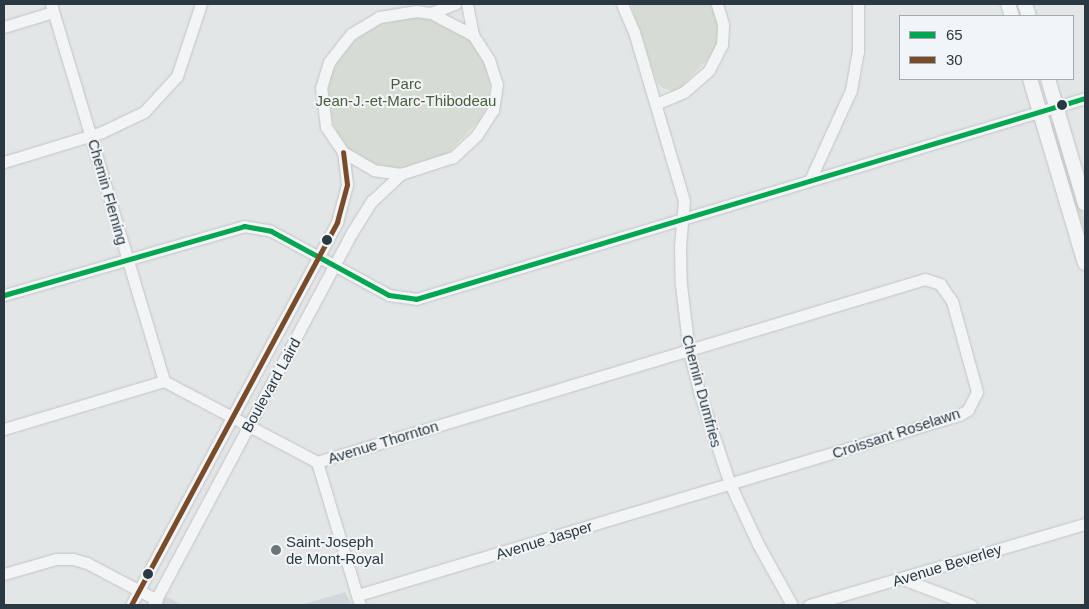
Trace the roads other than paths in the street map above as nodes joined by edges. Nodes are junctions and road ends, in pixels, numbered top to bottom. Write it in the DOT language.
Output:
graph roads {
  1 [pos="201,4"];
  2 [pos="455,4"];
  3 [pos="467,4"];
  4 [pos="622,4"];
  5 [pos="717,4"];
  6 [pos="858,4"];
  7 [pos="52,8"];
  8 [pos="431,13"];
  9 [pos="4,27"];
  10 [pos="473,35"];
  11 [pos="1030,80"];
  12 [pos="1048,80"];
  13 [pos="1085,98"];
  14 [pos="656,104"];
  15 [pos="1056,107"];
  16 [pos="1040,112"];
  17 [pos="91,135"];
  18 [pos="343,152"];
  19 [pos="4,162"];
  20 [pos="401,174"];
  21 [pos="810,180"];
  22 [pos="1085,204"];
  23 [pos="684,218"];
  24 [pos="1082,241"];
  25 [pos="318,257"];
  26 [pos="128,259"];
  27 [pos="1085,263"];
  28 [pos="336,267"];
  29 [pos="4,295"];
  30 [pos="689,351"];
  31 [pos="164,381"];
  32 [pos="232,418"];
  33 [pos="249,426"];
  34 [pos="4,430"];
  35 [pos="317,462"];
  36 [pos="730,484"];
  37 [pos="1085,524"];
  38 [pos="4,574"];
  39 [pos="903,579"];
  40 [pos="139,590"];
  41 [pos="359,600"];
  42 [pos="155,602"];
  43 [pos="131,605"];
  44 [pos="792,605"];
  45 [pos="809,605"];
  46 [pos="971,605"];
  1 -- 17 [label="street"];
  2 -- 8 [label="street, Boulevard Laird"];
  3 -- 10 [label="street, Boulevard Laird"];
  4 -- 14 [label="street, Chemin Dumfries"];
  5 -- 14 [label="street"];
  6 -- 21 [label="street"];
  7 -- 9 [label="street"];
  7 -- 17 [label="street, Chemin Fleming"];
  8 -- 10 [label="street, Boulevard Laird"];
  8 -- 18 [label="street, Boulevard Laird"];
  10 -- 20 [label="street, Boulevard Laird"];
  11 -- 16 [label="street"];
  12 -- 15 [label="street"];
  13 -- 15 [label="street"];
  14 -- 23 [label="street, Chemin Dumfries"];
  15 -- 16 [label="street"];
  15 -- 22 [label="street"];
  16 -- 21 [label="street"];
  16 -- 24 [label="street"];
  17 -- 19 [label="street"];
  17 -- 26 [label="street, Chemin Fleming"];
  18 -- 20 [label="street, Boulevard Laird"];
  18 -- 25 [label="street, Boulevard Laird"];
  20 -- 28 [label="street, Boulevard Laird"];
  21 -- 23 [label="street"];
  23 -- 28 [label="street"];
  23 -- 30 [label="street, Chemin Dumfries"];
  24 -- 27 [label="street"];
  25 -- 26 [label="street"];
  25 -- 28 [label="street"];
  25 -- 32 [label="street, Boulevard Laird"];
  26 -- 29 [label="street"];
  26 -- 31 [label="street, Chemin Fleming"];
  28 -- 33 [label="street, Boulevard Laird"];
  30 -- 35 [label="street, Avenue Thornton"];
  30 -- 36 [label="street, Chemin Dumfries"];
  30 -- 36 [label="street, Croissant Roselawn"];
  31 -- 32 [label="street, Avenue Thornton"];
  31 -- 34 [label="street"];
  32 -- 33 [label="street, Avenue Thornton"];
  32 -- 40 [label="street, Boulevard Laird"];
  33 -- 35 [label="street, Avenue Thornton"];
  33 -- 42 [label="street, Boulevard Laird"];
  35 -- 41 [label="street"];
  36 -- 41 [label="street, Avenue Jasper"];
  36 -- 44 [label="street, Chemin Dumfries"];
  37 -- 39 [label="street, Avenue Beverley"];
  38 -- 40 [label="street"];
  39 -- 45 [label="street, Avenue Beverley"];
  39 -- 46 [label="street"];
  40 -- 42 [label="street"];
  40 -- 43 [label="street, Boulevard Laird"];
}
